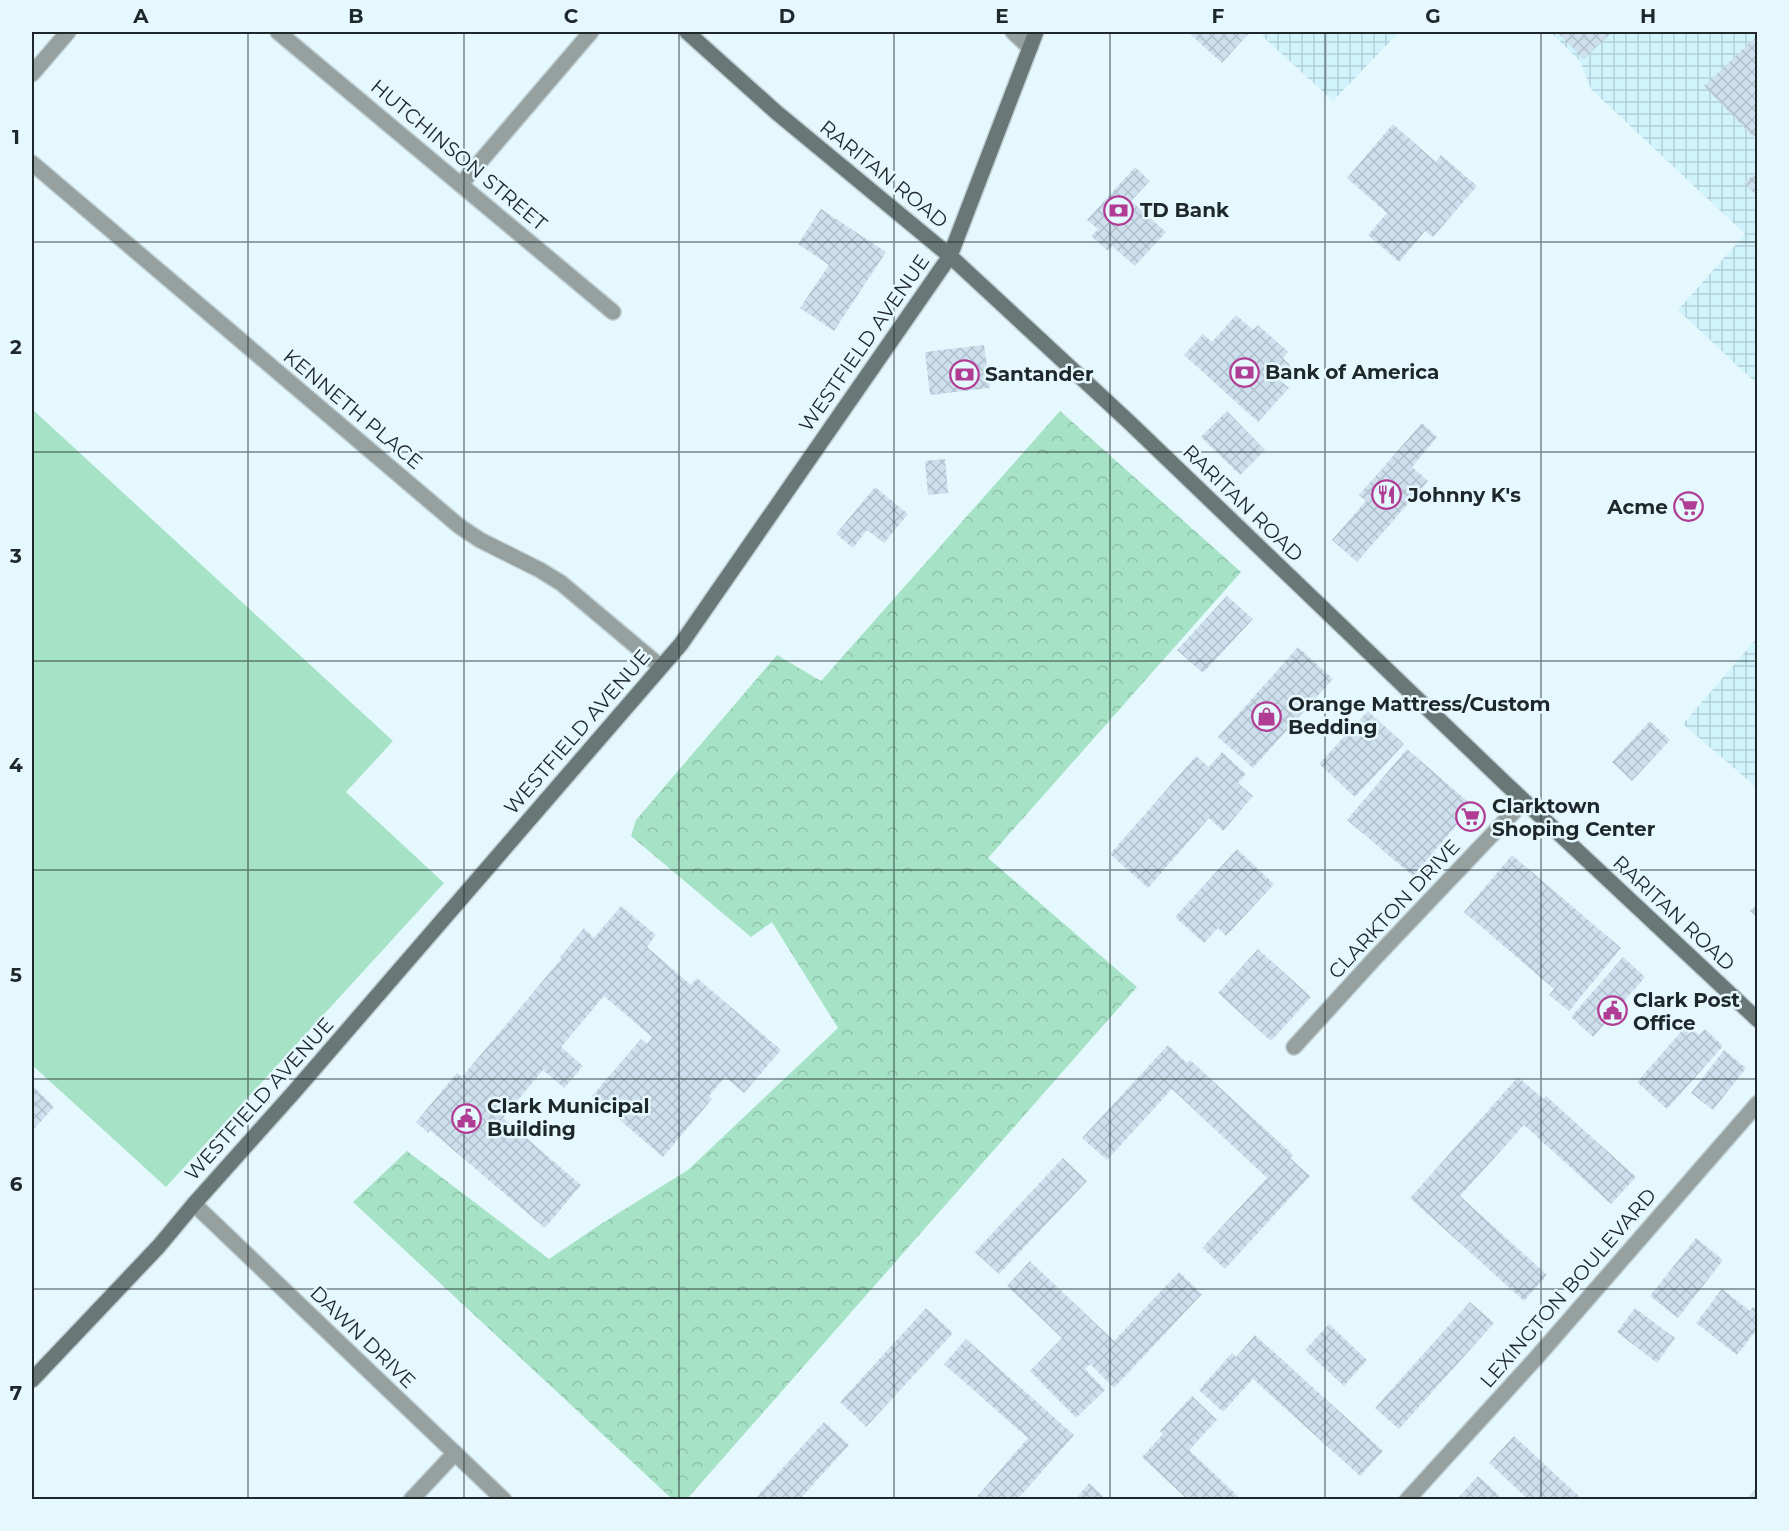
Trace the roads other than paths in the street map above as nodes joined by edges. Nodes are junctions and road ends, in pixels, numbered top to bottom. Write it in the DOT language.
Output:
graph roads {
  1 [pos="68,32"];
  2 [pos="278,32"];
  3 [pos="591,32"];
  4 [pos="687,32"];
  5 [pos="1013,32"];
  6 [pos="1036,32"];
  7 [pos="1030,48"];
  8 [pos="32,74"];
  9 [pos="32,163"];
  10 [pos="461,184"];
  11 [pos="950,256"];
  12 [pos="613,312"];
  13 [pos="662,667"];
  14 [pos="1524,801"];
  15 [pos="1758,1020"];
  16 [pos="1294,1047"];
  17 [pos="1758,1103"];
  18 [pos="194,1204"];
  19 [pos="32,1380"];
  20 [pos="455,1453"];
  21 [pos="411,1500"];
  22 [pos="504,1500"];
  23 [pos="1407,1500"];
  1 -- 8 [label="street"];
  2 -- 10 [label="street, HUTCHINSON STREET"];
  3 -- 10 [label="street"];
  4 -- 11 [label="street, RARITAN ROAD"];
  5 -- 7 [label="street"];
  6 -- 7 [label="street, WESTFIELD AVENUE"];
  7 -- 11 [label="street, WESTFIELD AVENUE"];
  9 -- 13 [label="street, KENNETH PLACE"];
  10 -- 12 [label="street, HUTCHINSON STREET"];
  11 -- 13 [label="street, WESTFIELD AVENUE"];
  11 -- 14 [label="street, RARITAN ROAD"];
  13 -- 18 [label="street, WESTFIELD AVENUE"];
  14 -- 15 [label="street, RARITAN ROAD"];
  14 -- 16 [label="street, CLARKTON DRIVE"];
  17 -- 23 [label="street, LEXINGTON BOULEVARD"];
  18 -- 19 [label="street, WESTFIELD AVENUE"];
  18 -- 20 [label="street, DAWN DRIVE"];
  20 -- 21 [label="street"];
  20 -- 22 [label="street, DAWN DRIVE"];
}
